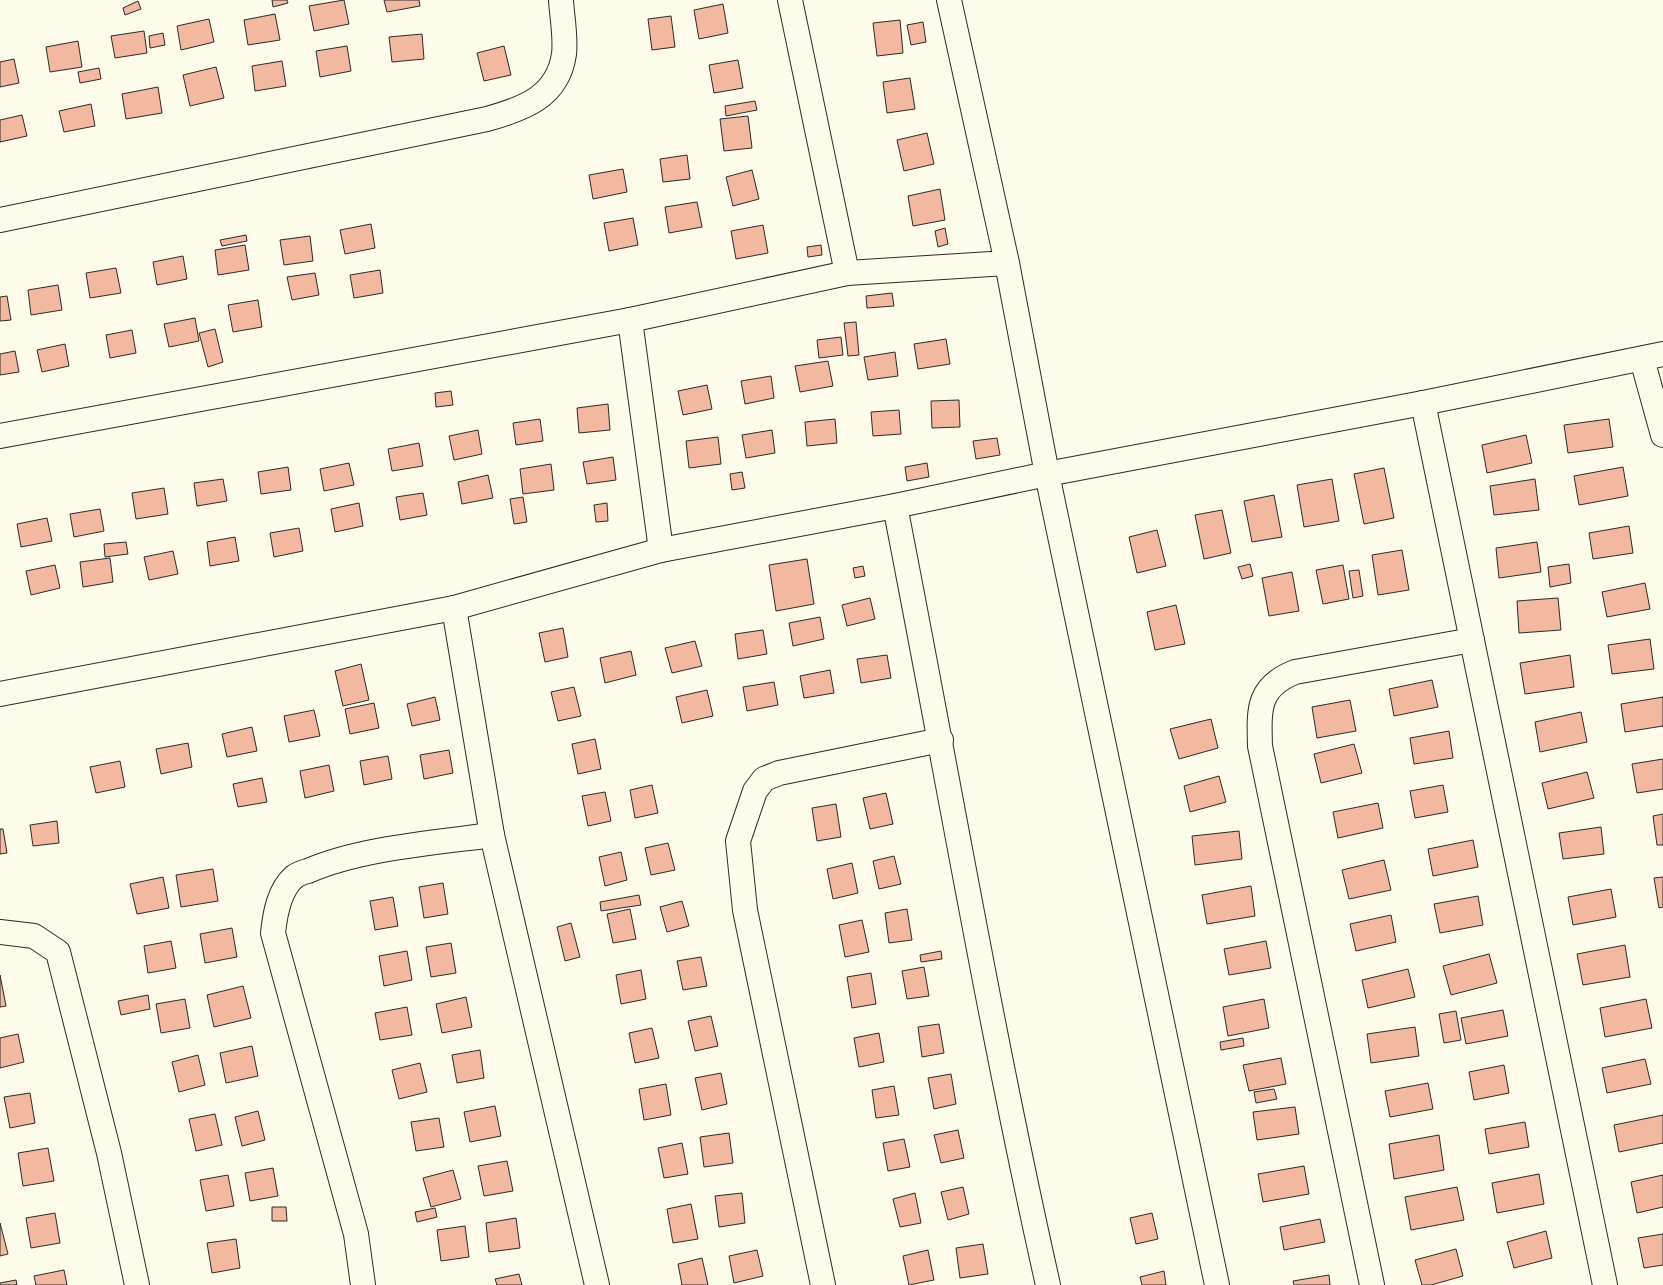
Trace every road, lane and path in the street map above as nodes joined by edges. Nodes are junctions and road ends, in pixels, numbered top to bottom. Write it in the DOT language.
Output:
graph roads {
  1 [pos="561,0"];
  2 [pos="790,0"];
  3 [pos="949,0"];
  4 [pos="0,220"];
  5 [pos="1007,263"];
  6 [pos="847,273"];
  7 [pos="630,320"];
  8 [pos="1653,356"];
  9 [pos="1423,403"];
  10 [pos="1663,435"];
  11 [pos="0,436"];
  12 [pos="1047,474"];
  13 [pos="895,506"];
  14 [pos="661,550"];
  15 [pos="454,608"];
  16 [pos="1472,640"];
  17 [pos="0,694"];
  18 [pos="941,740"];
  19 [pos="492,835"];
  20 [pos="0,932"];
  21 [pos="136,1285"];
  22 [pos="363,1285"];
  23 [pos="597,1285"];
  24 [pos="823,1285"];
  25 [pos="1048,1285"];
  26 [pos="1217,1285"];
  27 [pos="1372,1285"];
  28 [pos="1605,1285"];
  1 -- 4 [label="street"];
  2 -- 6 [label="street"];
  3 -- 5 [label="street"];
  5 -- 6 [label="street"];
  5 -- 12 [label="street"];
  6 -- 7 [label="street"];
  7 -- 11 [label="street"];
  7 -- 14 [label="street"];
  8 -- 9 [label="street"];
  8 -- 10 [label="street"];
  9 -- 12 [label="street"];
  9 -- 16 [label="street"];
  12 -- 13 [label="street"];
  12 -- 26 [label="street"];
  13 -- 14 [label="street"];
  13 -- 18 [label="street"];
  14 -- 15 [label="street"];
  15 -- 17 [label="street"];
  15 -- 19 [label="street"];
  16 -- 27 [label="street"];
  16 -- 28 [label="street"];
  18 -- 24 [label="street"];
  18 -- 25 [label="street"];
  19 -- 22 [label="street"];
  19 -- 23 [label="street"];
  20 -- 21 [label="street"];
}
